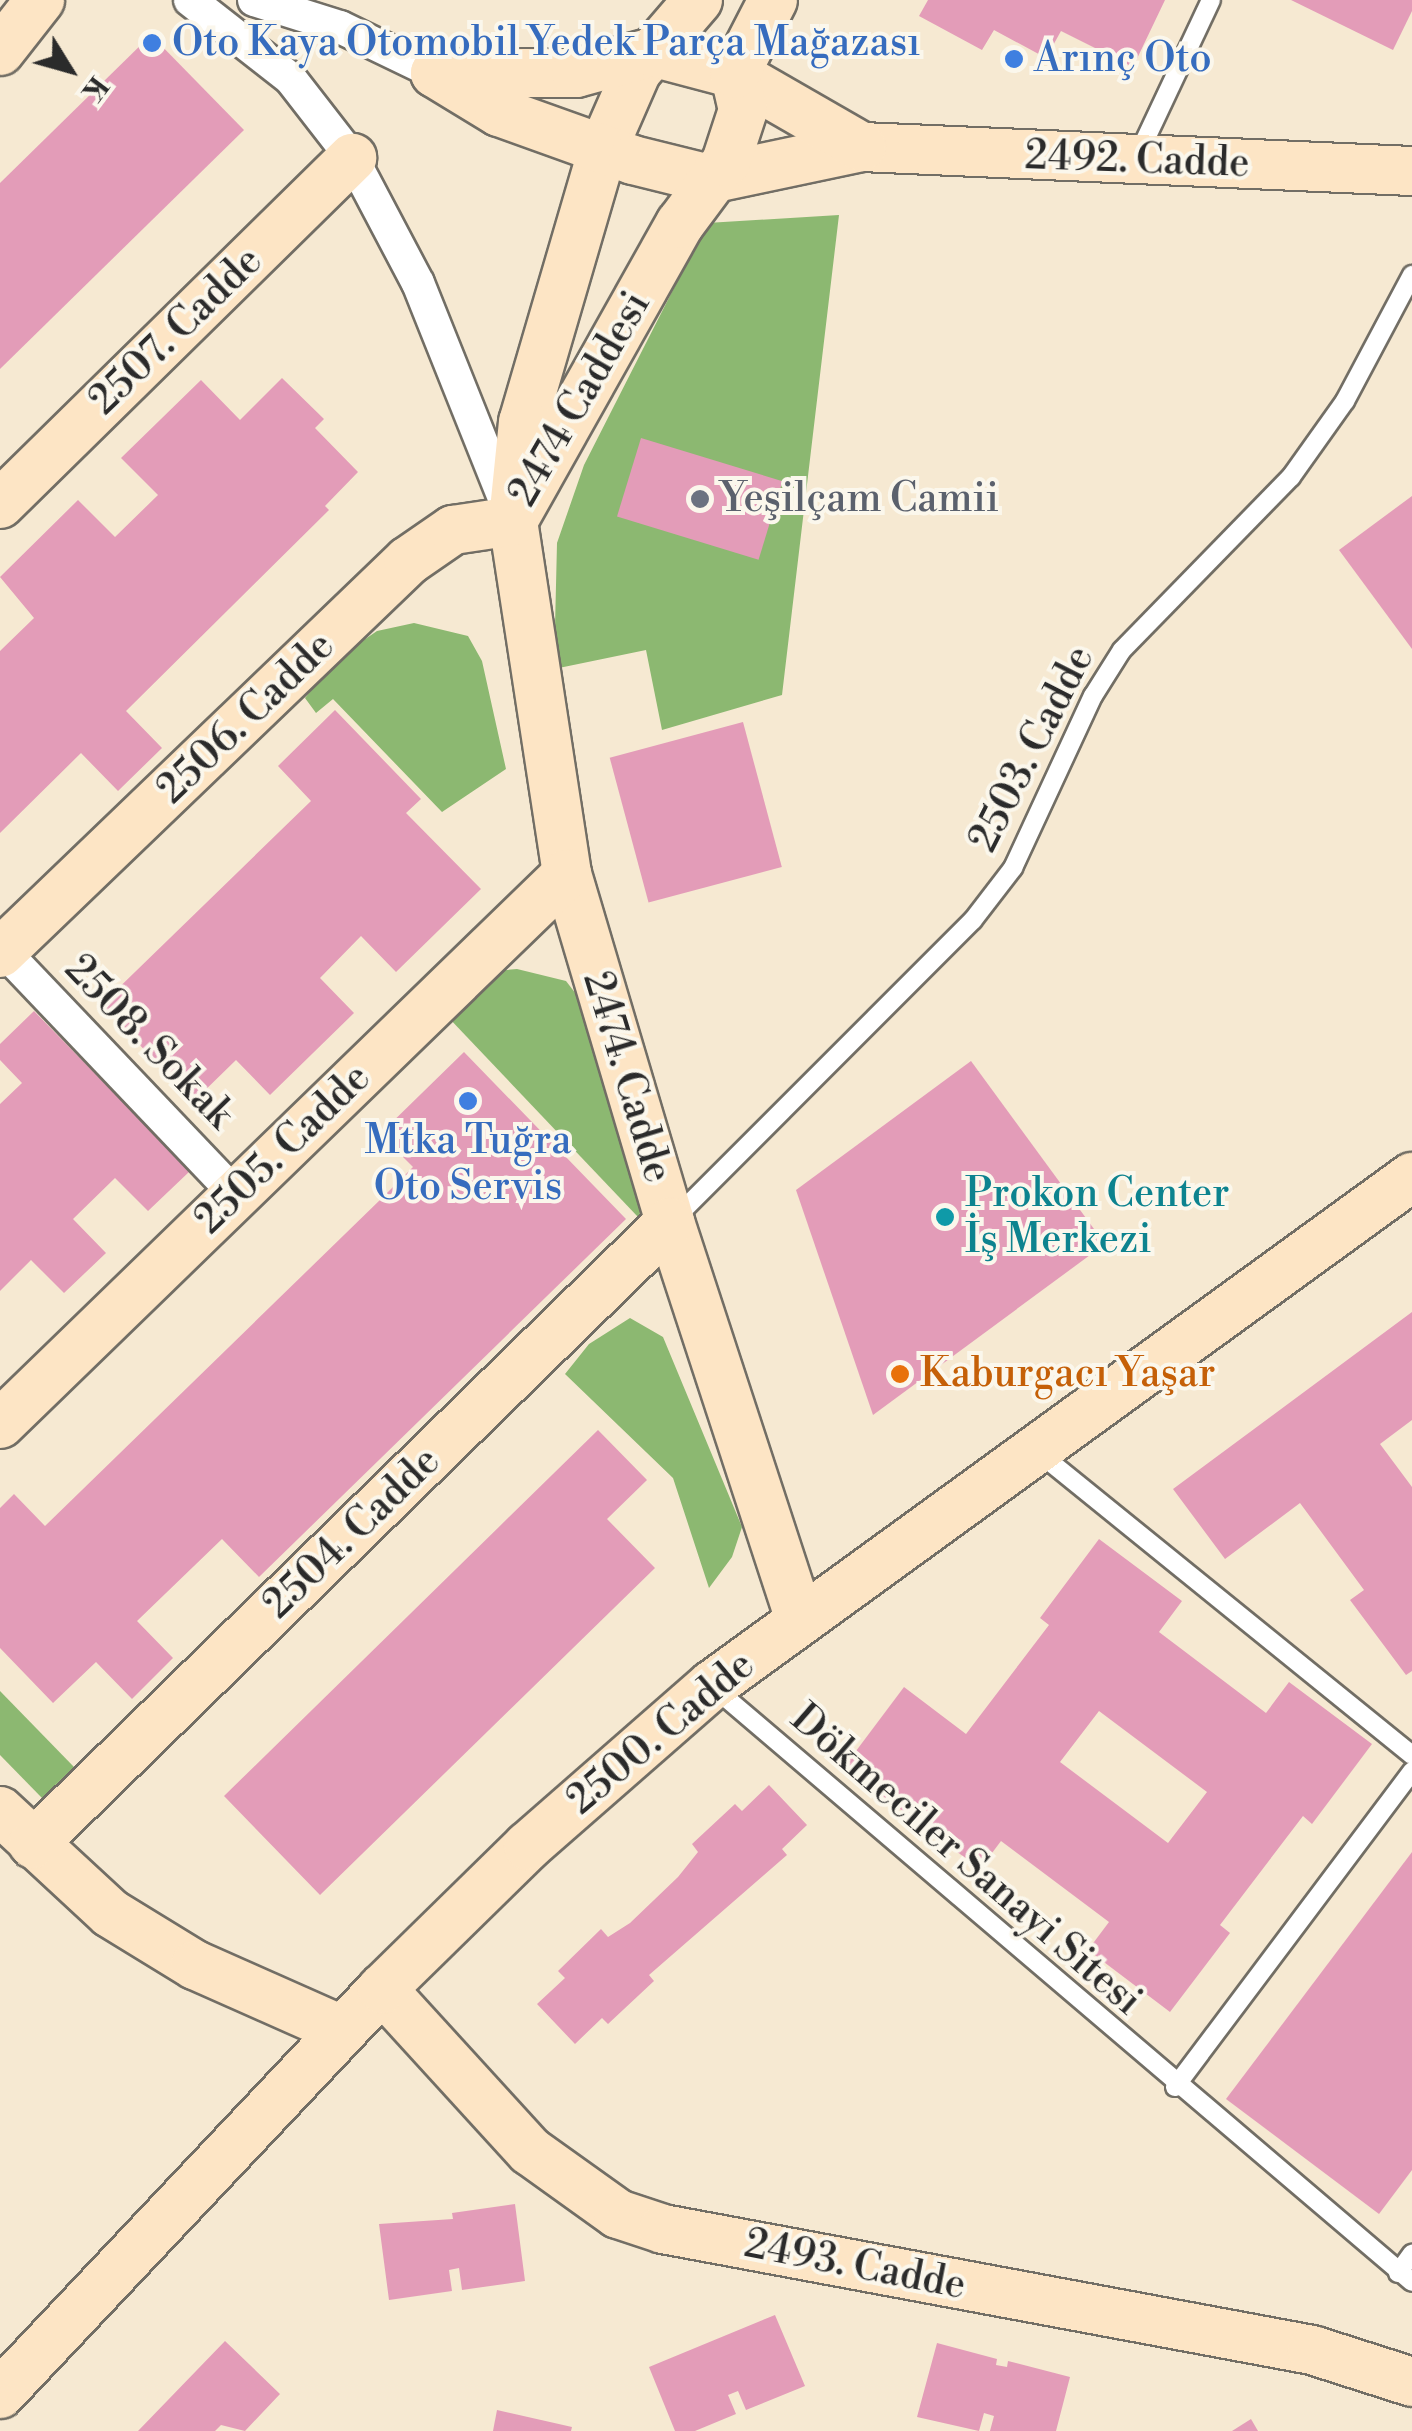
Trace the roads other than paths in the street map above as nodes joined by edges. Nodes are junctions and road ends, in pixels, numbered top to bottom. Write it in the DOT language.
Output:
graph roads {
  1 [pos="40,0"];
  2 [pos="190,0"];
  3 [pos="254,0"];
  4 [pos="698,0"];
  5 [pos="773,0"];
  6 [pos="1211,0"];
  7 [pos="346,13"];
  8 [pos="0,51"];
  9 [pos="652,52"];
  10 [pos="436,73"];
  11 [pos="735,74"];
  12 [pos="862,147"];
  13 [pos="603,148"];
  14 [pos="352,158"];
  15 [pos="1136,161"];
  16 [pos="1412,171"];
  17 [pos="710,179"];
  18 [pos="1412,274"];
  19 [pos="0,504"];
  20 [pos="512,521"];
  21 [pos="567,874"];
  22 [pos="1,950"];
  23 [pos="1412,1176"];
  24 [pos="236,1194"];
  25 [pos="670,1222"];
  26 [pos="0,1424"];
  27 [pos="1035,1450"];
  28 [pos="800,1619"];
  29 [pos="712,1686"];
  30 [pos="1412,1754"];
  31 [pos="1412,1770"];
  32 [pos="16,1827"];
  33 [pos="382,1989"];
  34 [pos="342,2030"];
  35 [pos="1175,2087"];
  36 [pos="1412,2254"];
  37 [pos="1405,2277"];
  38 [pos="1412,2382"];
  39 [pos="0,2394"];
  1 -- 8 [label="street"];
  2 -- 14 [label="street"];
  3 -- 7 [label="street"];
  4 -- 9 [label="street, 2474 Caddesi"];
  5 -- 11 [label="street"];
  6 -- 15 [label="lane"];
  7 -- 10 [label="street"];
  9 -- 10 [label="street"];
  9 -- 11 [label="street"];
  9 -- 13 [label="street, 2474 Caddesi"];
  10 -- 13 [label="street"];
  11 -- 12 [label="street"];
  11 -- 17 [label="street, 2474 Caddesi"];
  12 -- 15 [label="street, 2492. Cadde"];
  12 -- 17 [label="street"];
  13 -- 17 [label="street"];
  13 -- 20 [label="street, 2474 Caddesi"];
  14 -- 19 [label="street, 2507. Cadde"];
  14 -- 20 [label="street"];
  15 -- 16 [label="street, 2492. Cadde"];
  17 -- 20 [label="street, 2474 Caddesi"];
  18 -- 25 [label="lane, 2503. Cadde"];
  20 -- 21 [label="street, 2474. Cadde"];
  20 -- 22 [label="street, 2506. Cadde"];
  21 -- 24 [label="street, 2505. Cadde"];
  21 -- 25 [label="street, 2474. Cadde"];
  22 -- 24 [label="street, 2508. Sokak"];
  23 -- 27 [label="street, 2500. Cadde"];
  24 -- 26 [label="street, 2505. Cadde"];
  25 -- 28 [label="street, 2474. Cadde"];
  25 -- 32 [label="street, 2504. Cadde"];
  27 -- 28 [label="street, 2500. Cadde"];
  27 -- 30 [label="lane"];
  28 -- 29 [label="street, 2500. Cadde"];
  29 -- 33 [label="street, 2500. Cadde"];
  29 -- 35 [label="lane, Dökmeciler Sanayi Sitesi"];
  31 -- 35 [label="lane"];
  32 -- 34 [label="street"];
  33 -- 34 [label="street, 2500. Cadde"];
  33 -- 38 [label="street, 2493. Cadde"];
  34 -- 39 [label="street, 2500. Cadde"];
  35 -- 37 [label="lane, Dökmeciler Sanayi Sitesi"];
  36 -- 37 [label="lane, Dökmeciler Sanayi Sitesi"];
}
